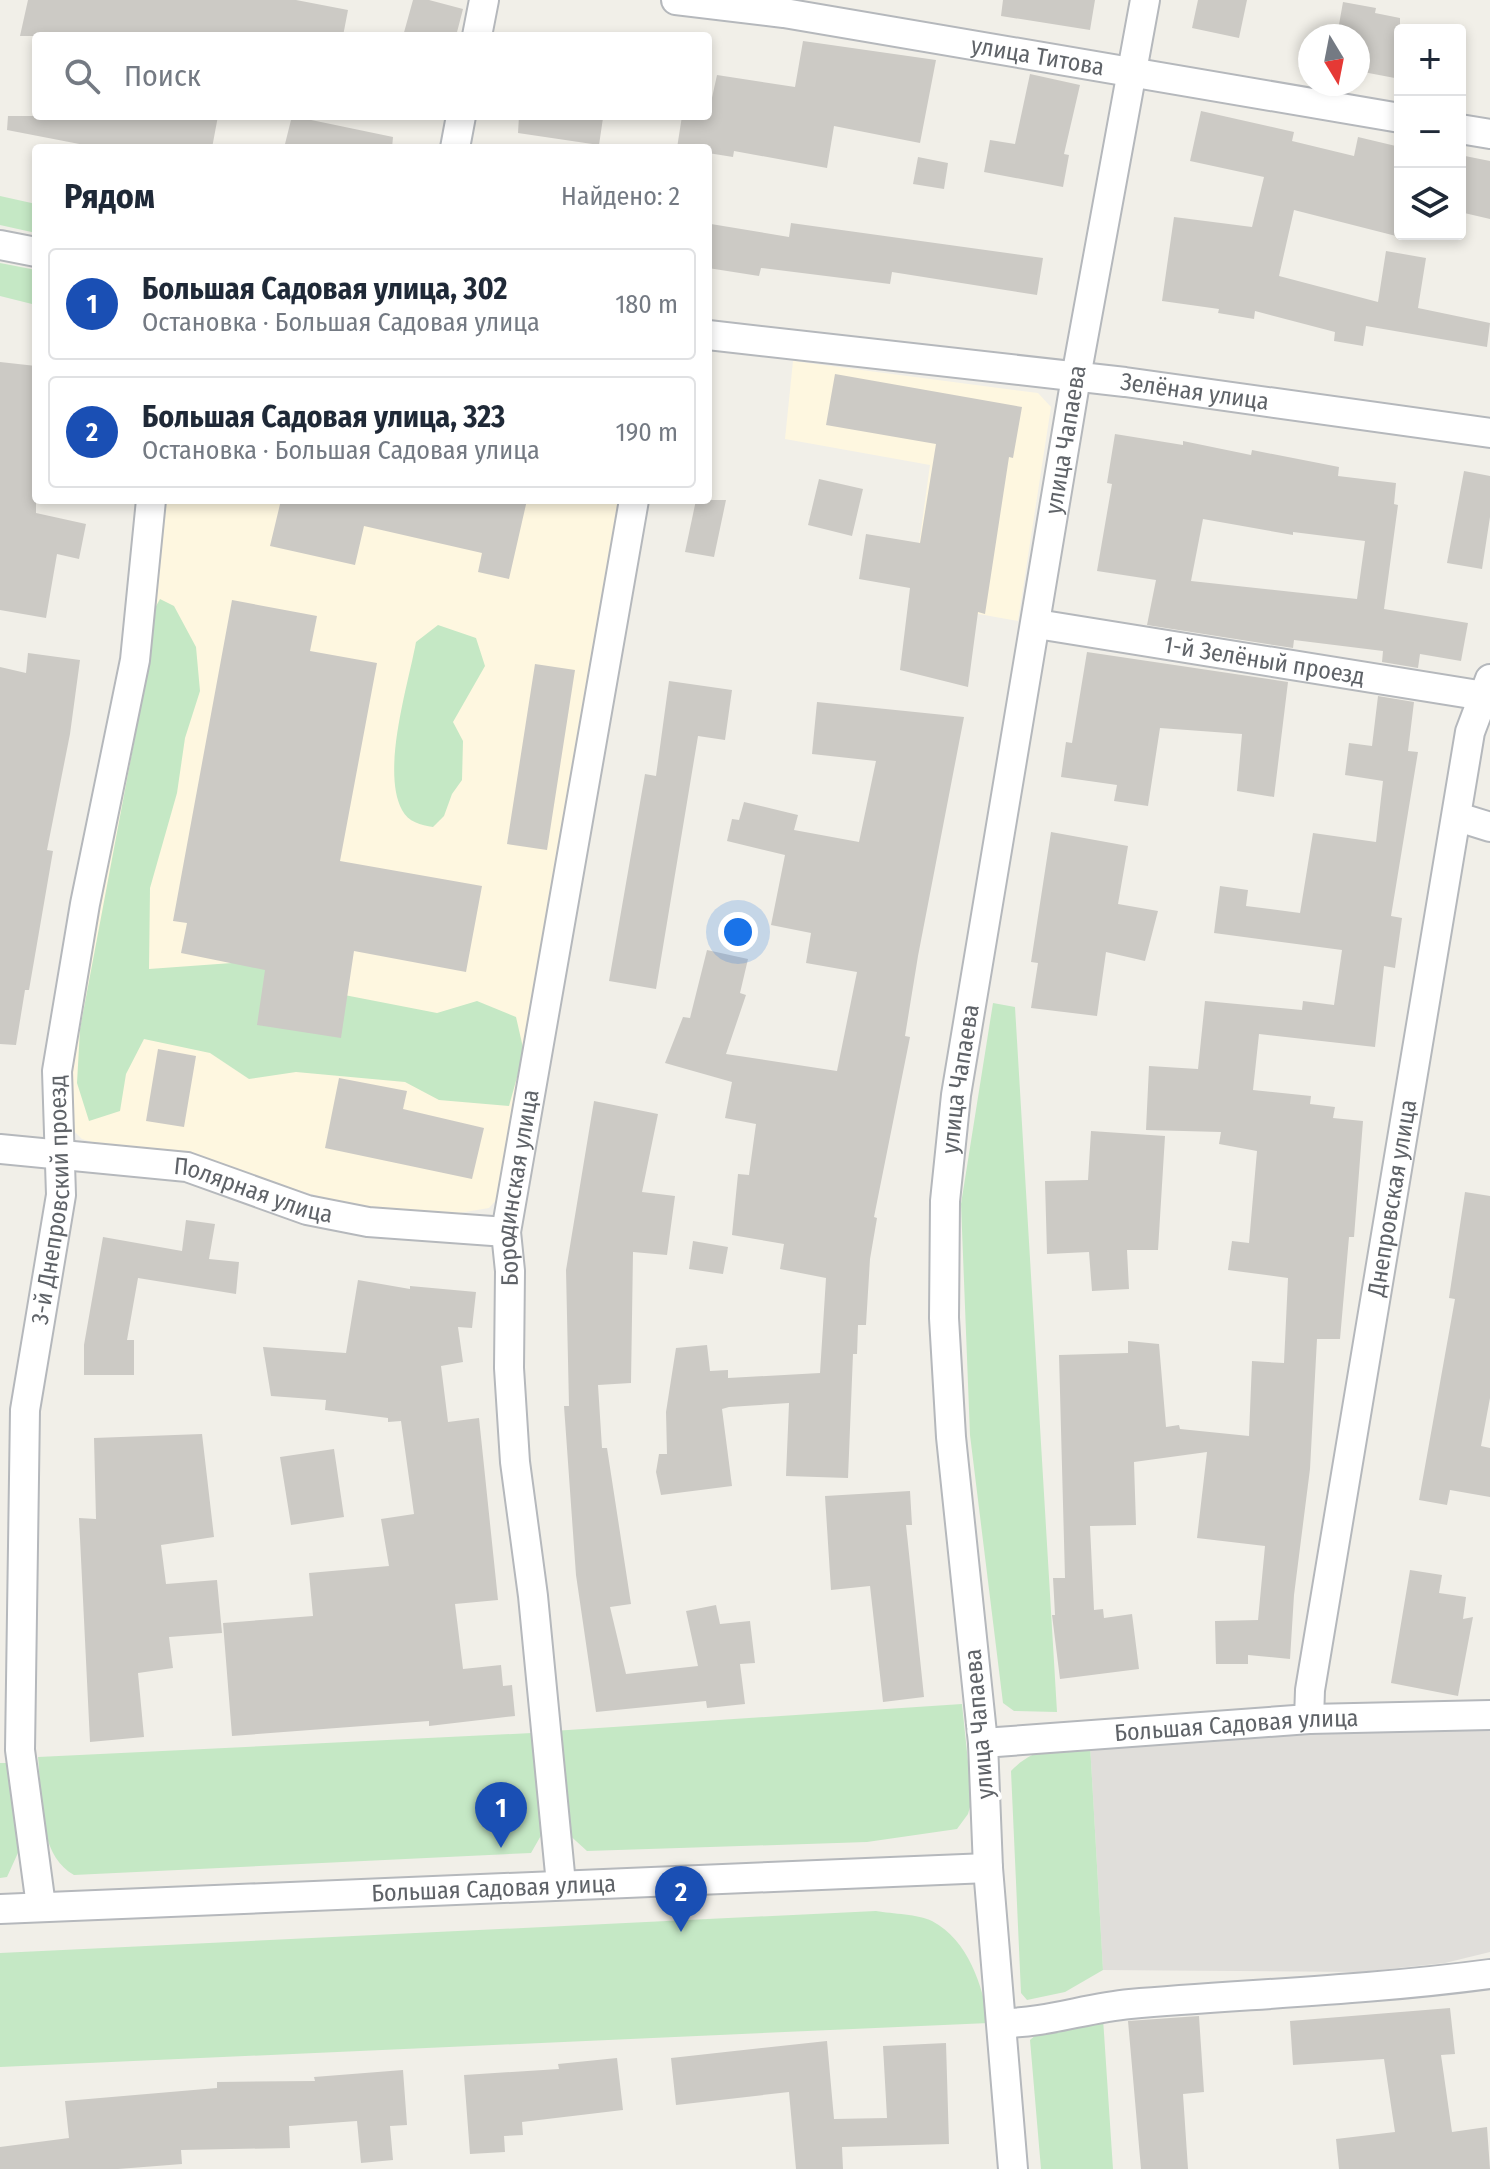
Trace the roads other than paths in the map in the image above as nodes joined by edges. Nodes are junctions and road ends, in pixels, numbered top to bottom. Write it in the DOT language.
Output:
graph roads {
  1 [pos="484,0"];
  2 [pos="676,0"];
  3 [pos="1145,0"];
  4 [pos="478,32"];
  5 [pos="1133,72"];
  6 [pos="1394,117"];
  7 [pos="460,120"];
  8 [pos="1466,130"];
  9 [pos="1490,134"];
  10 [pos="456,144"];
  11 [pos="0,245"];
  12 [pos="32,251"];
  13 [pos="712,335"];
  14 [pos="1076,377"];
  15 [pos="1490,433"];
  16 [pos="151,504"];
  17 [pos="633,504"];
  18 [pos="1037,624"];
  19 [pos="1487,691"];
  20 [pos="1458,817"];
  21 [pos="1490,827"];
  22 [pos="0,1149"];
  23 [pos="62,1155"];
  24 [pos="506,1232"];
  25 [pos="1490,1715"];
  26 [pos="1309,1719"];
  27 [pos="983,1743"];
  28 [pos="988,1868"];
  29 [pos="561,1884"];
  30 [pos="41,1906"];
  31 [pos="0,1909"];
  32 [pos="1490,1974"];
  33 [pos="1003,2023"];
  34 [pos="1013,2169"];
  1 -- 4 [label="street"];
  2 -- 5 [label="street, улица Титова"];
  3 -- 5 [label="street, улица Чапаева"];
  5 -- 6 [label="street, улица Титова"];
  5 -- 14 [label="street, улица Чапаева"];
  7 -- 10 [label="street"];
  8 -- 9 [label="street"];
  11 -- 12 [label="street"];
  13 -- 14 [label="street, Зелёная улица"];
  14 -- 15 [label="street, Зелёная улица"];
  14 -- 18 [label="street, улица Чапаева"];
  16 -- 23 [label="street, 3-й Днепровский проезд"];
  17 -- 24 [label="street, Бородинская улица"];
  18 -- 19 [label="street, 1-й Зелёный проезд"];
  18 -- 27 [label="street, улица Чапаева"];
  19 -- 20 [label="street, Днепровская улица"];
  20 -- 21 [label="street"];
  20 -- 26 [label="street, Днепровская улица"];
  22 -- 23 [label="street, Полярная улица"];
  23 -- 24 [label="street, Полярная улица"];
  23 -- 30 [label="street, 3-й Днепровский проезд"];
  24 -- 29 [label="street, Бородинская улица"];
  25 -- 26 [label="street, Большая Садовая улица"];
  26 -- 27 [label="street, Большая Садовая улица"];
  27 -- 28 [label="street, улица Чапаева"];
  28 -- 29 [label="street, Большая Садовая улица"];
  28 -- 33 [label="street, улица Чапаева"];
  29 -- 30 [label="street, Большая Садовая улица"];
  30 -- 31 [label="street, Большая Садовая улица"];
  32 -- 33 [label="street"];
  33 -- 34 [label="street, улица Чапаева"];
}
